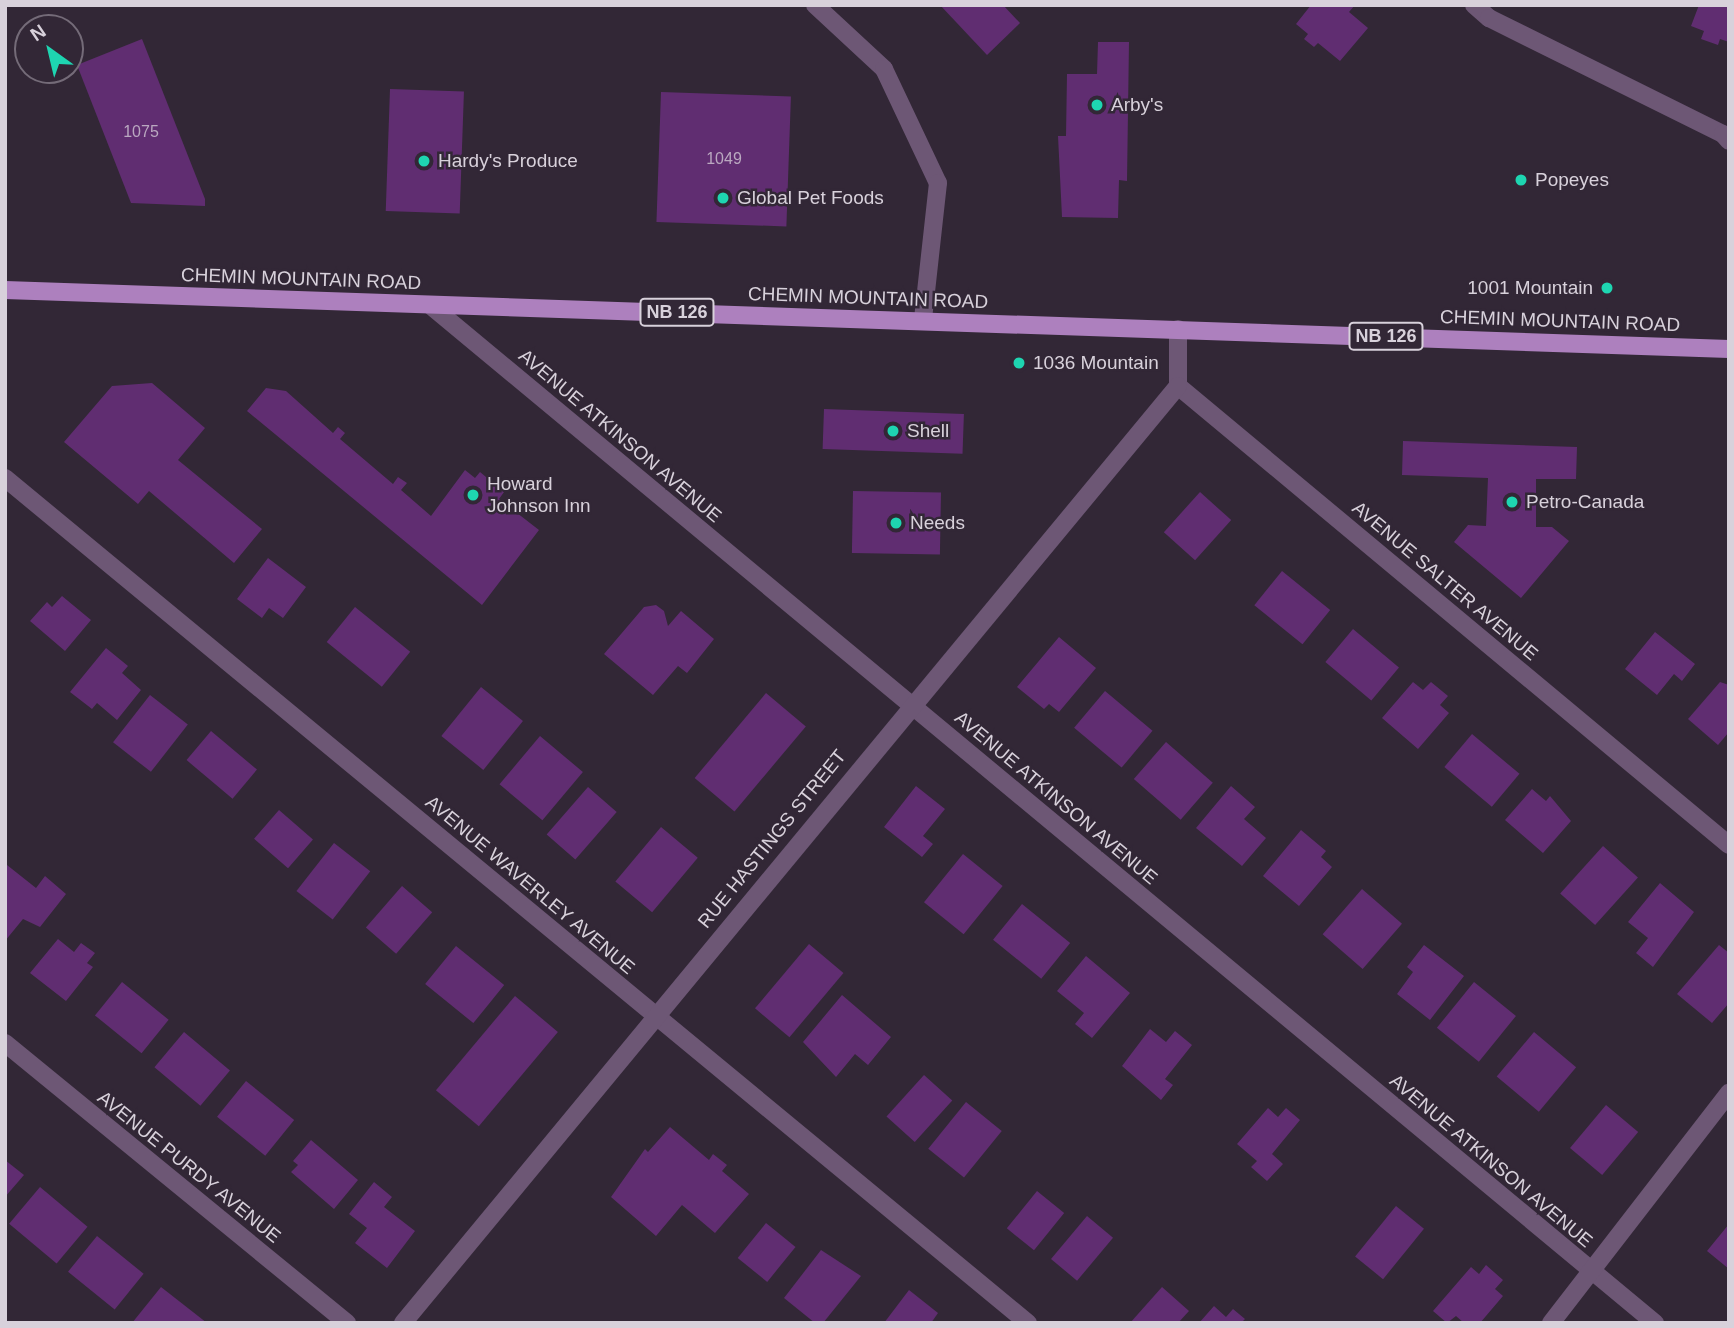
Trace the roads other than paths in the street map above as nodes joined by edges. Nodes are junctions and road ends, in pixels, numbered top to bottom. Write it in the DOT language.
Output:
graph roads {
  1 [pos="815,5"];
  2 [pos="1474,5"];
  3 [pos="1729,141"];
  4 [pos="5,290"];
  5 [pos="430,305"];
  6 [pos="923,319"];
  7 [pos="1178,329"];
  8 [pos="1729,349"];
  9 [pos="1178,386"];
  10 [pos="5,478"];
  11 [pos="910,704"];
  12 [pos="1729,845"];
  13 [pos="655,1016"];
  14 [pos="5,1043"];
  15 [pos="1729,1093"];
  16 [pos="1592,1272"];
  17 [pos="347,1323"];
  18 [pos="402,1323"];
  19 [pos="1028,1323"];
  20 [pos="1551,1323"];
  21 [pos="1655,1323"];
  1 -- 6 [label="street"];
  2 -- 3 [label="street"];
  4 -- 5 [label="main road, CHEMIN MOUNTAIN ROAD / NB 126"];
  5 -- 6 [label="main road, CHEMIN MOUNTAIN ROAD / NB 126"];
  5 -- 11 [label="street, AVENUE ATKINSON AVENUE"];
  6 -- 7 [label="main road, CHEMIN MOUNTAIN ROAD / NB 126"];
  7 -- 8 [label="main road, CHEMIN MOUNTAIN ROAD / NB 126"];
  7 -- 9 [label="street"];
  9 -- 11 [label="street, RUE HASTINGS STREET"];
  9 -- 12 [label="street, AVENUE SALTER AVENUE"];
  10 -- 13 [label="street, AVENUE WAVERLEY AVENUE"];
  11 -- 13 [label="street, RUE HASTINGS STREET"];
  11 -- 16 [label="street, AVENUE ATKINSON AVENUE"];
  13 -- 18 [label="street, RUE HASTINGS STREET"];
  13 -- 19 [label="street, AVENUE WAVERLEY AVENUE"];
  14 -- 17 [label="street, AVENUE PURDY AVENUE"];
  15 -- 16 [label="street"];
  16 -- 20 [label="street"];
  16 -- 21 [label="street, AVENUE ATKINSON AVENUE"];
}
